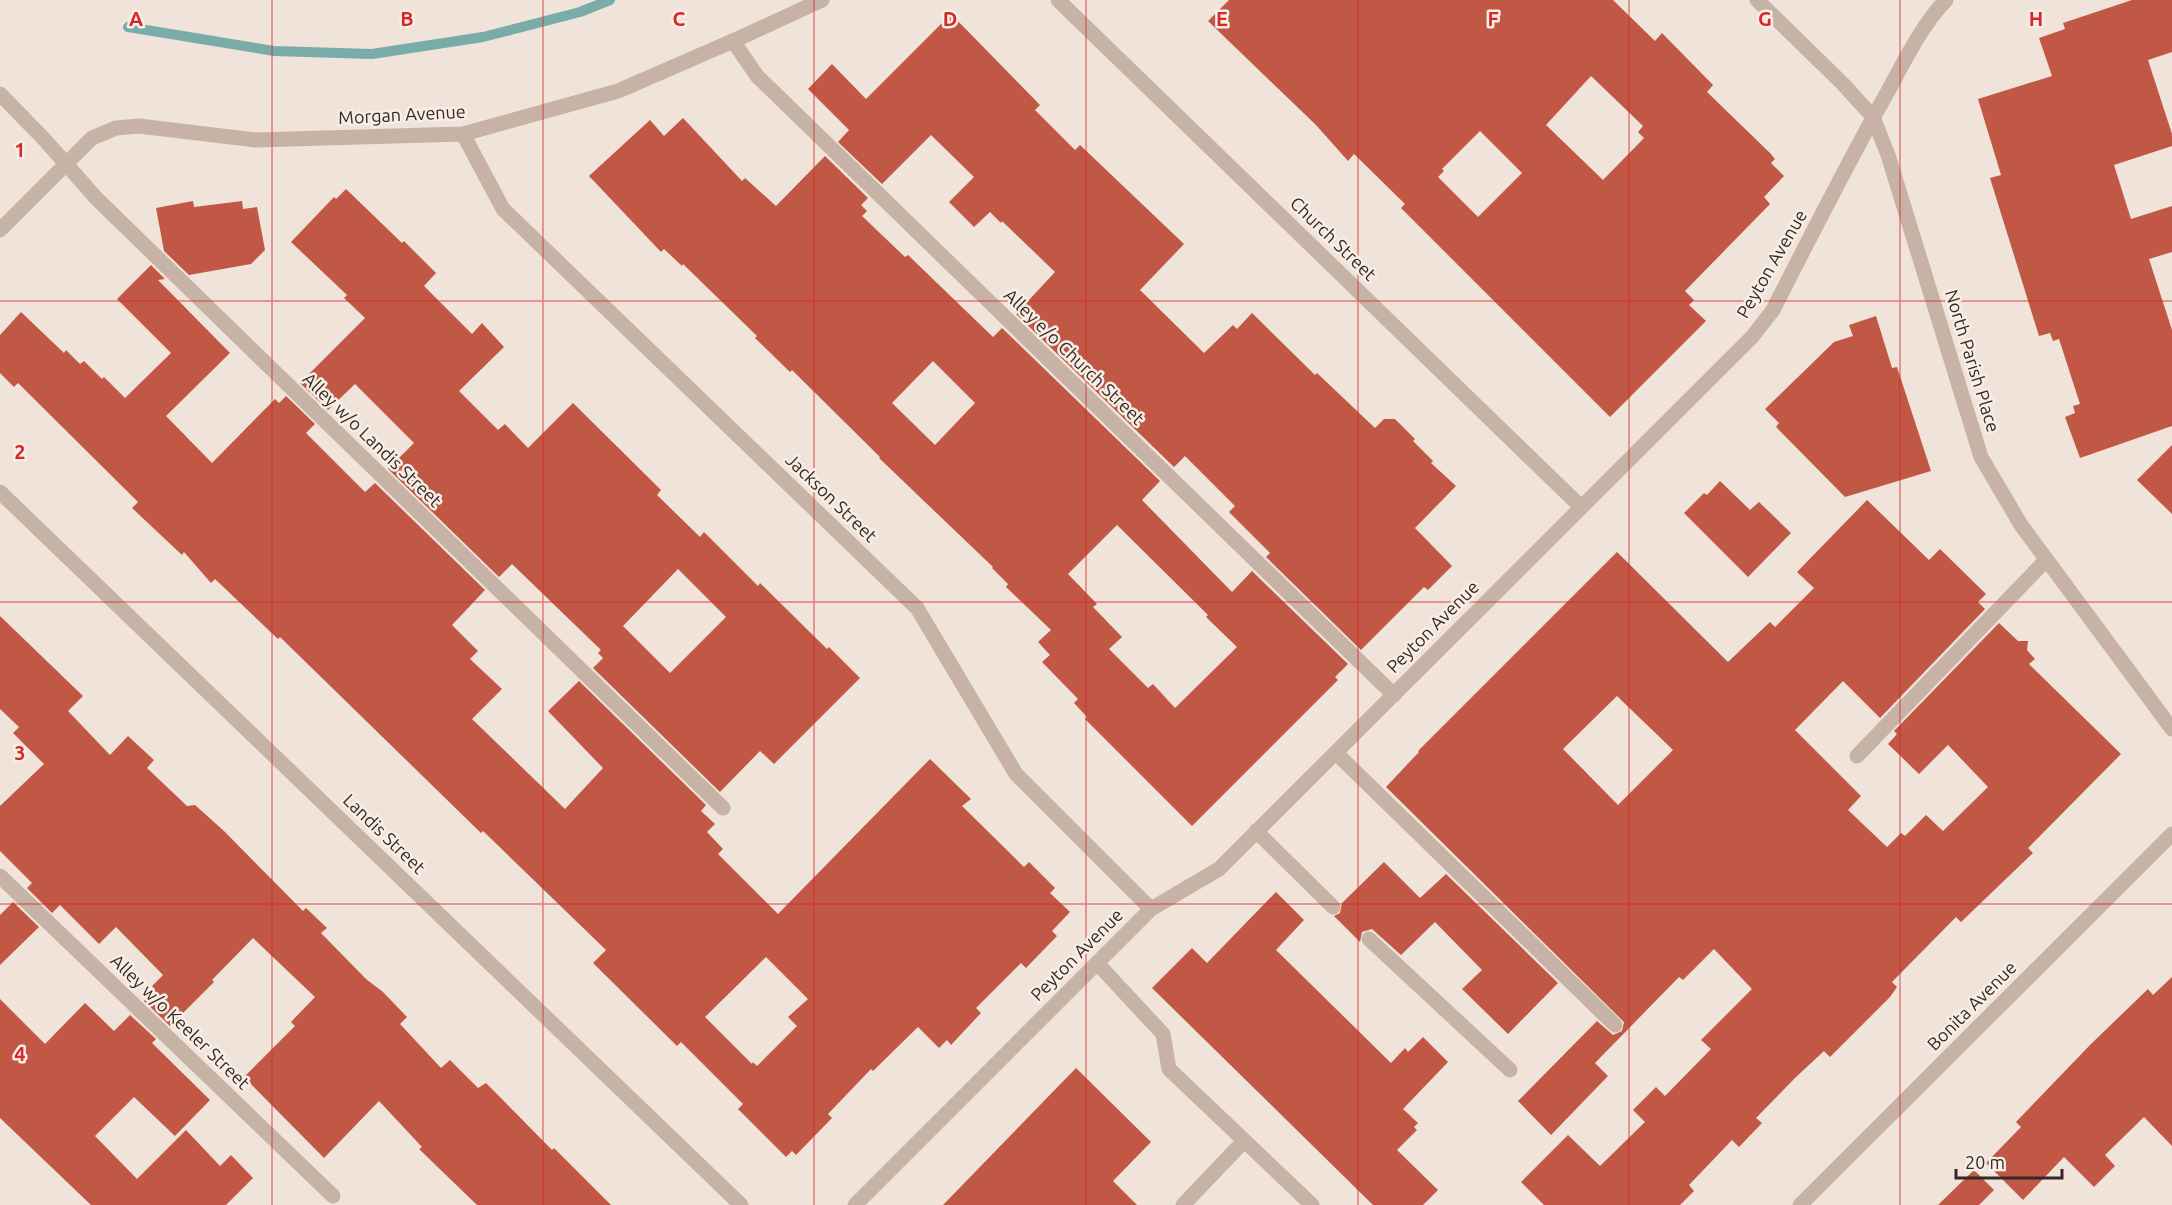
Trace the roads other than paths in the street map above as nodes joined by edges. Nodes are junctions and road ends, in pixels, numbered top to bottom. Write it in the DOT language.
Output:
graph roads {
  1 [pos="822,0"];
  2 [pos="1058,0"];
  3 [pos="1757,0"];
  4 [pos="1946,0"];
  5 [pos="734,41"];
  6 [pos="0,94"];
  7 [pos="1874,117"];
  8 [pos="463,134"];
  9 [pos="66,164"];
  10 [pos="0,230"];
  11 [pos="0,492"];
  12 [pos="1581,507"];
  13 [pos="2046,560"];
  14 [pos="1394,694"];
  15 [pos="2172,729"];
  16 [pos="1336,753"];
  17 [pos="1857,756"];
  18 [pos="723,808"];
  19 [pos="1256,831"];
  20 [pos="2172,834"];
  21 [pos="0,876"];
  22 [pos="1334,907"];
  23 [pos="1150,909"];
  24 [pos="1369,939"];
  25 [pos="1097,963"];
  26 [pos="1615,1025"];
  27 [pos="1510,1070"];
  28 [pos="1245,1141"];
  29 [pos="333,1196"];
  30 [pos="741,1205"];
  31 [pos="855,1205"];
  32 [pos="1183,1205"];
  33 [pos="1312,1205"];
  34 [pos="1800,1205"];
  1 -- 5 [label="street, Morgan Avenue"];
  2 -- 12 [label="street, Church Street"];
  3 -- 7 [label="street, North Parish Place"];
  4 -- 7 [label="street, Peyton Avenue"];
  5 -- 8 [label="street, Morgan Avenue"];
  5 -- 14 [label="street, Alley e/o Church Street"];
  6 -- 9 [label="street, Alley w/o Landis Street"];
  7 -- 12 [label="street, Peyton Avenue"];
  7 -- 13 [label="street, North Parish Place"];
  8 -- 9 [label="street, Morgan Avenue"];
  8 -- 23 [label="street, Jackson Street"];
  9 -- 10 [label="street, Morgan Avenue"];
  9 -- 18 [label="street, Alley w/o Landis Street"];
  11 -- 30 [label="street, Landis Street"];
  12 -- 14 [label="street, Peyton Avenue"];
  13 -- 15 [label="street, North Parish Place"];
  13 -- 17 [label="street"];
  14 -- 16 [label="street, Peyton Avenue"];
  16 -- 19 [label="street, Peyton Avenue"];
  16 -- 26 [label="street"];
  19 -- 22 [label="street"];
  19 -- 23 [label="street, Peyton Avenue"];
  20 -- 34 [label="street, Bonita Avenue"];
  21 -- 29 [label="street, Alley w/o Keeler Street"];
  23 -- 25 [label="street, Peyton Avenue"];
  24 -- 27 [label="street"];
  25 -- 28 [label="street"];
  25 -- 31 [label="street, Peyton Avenue"];
  28 -- 32 [label="street"];
  28 -- 33 [label="street"];
}
